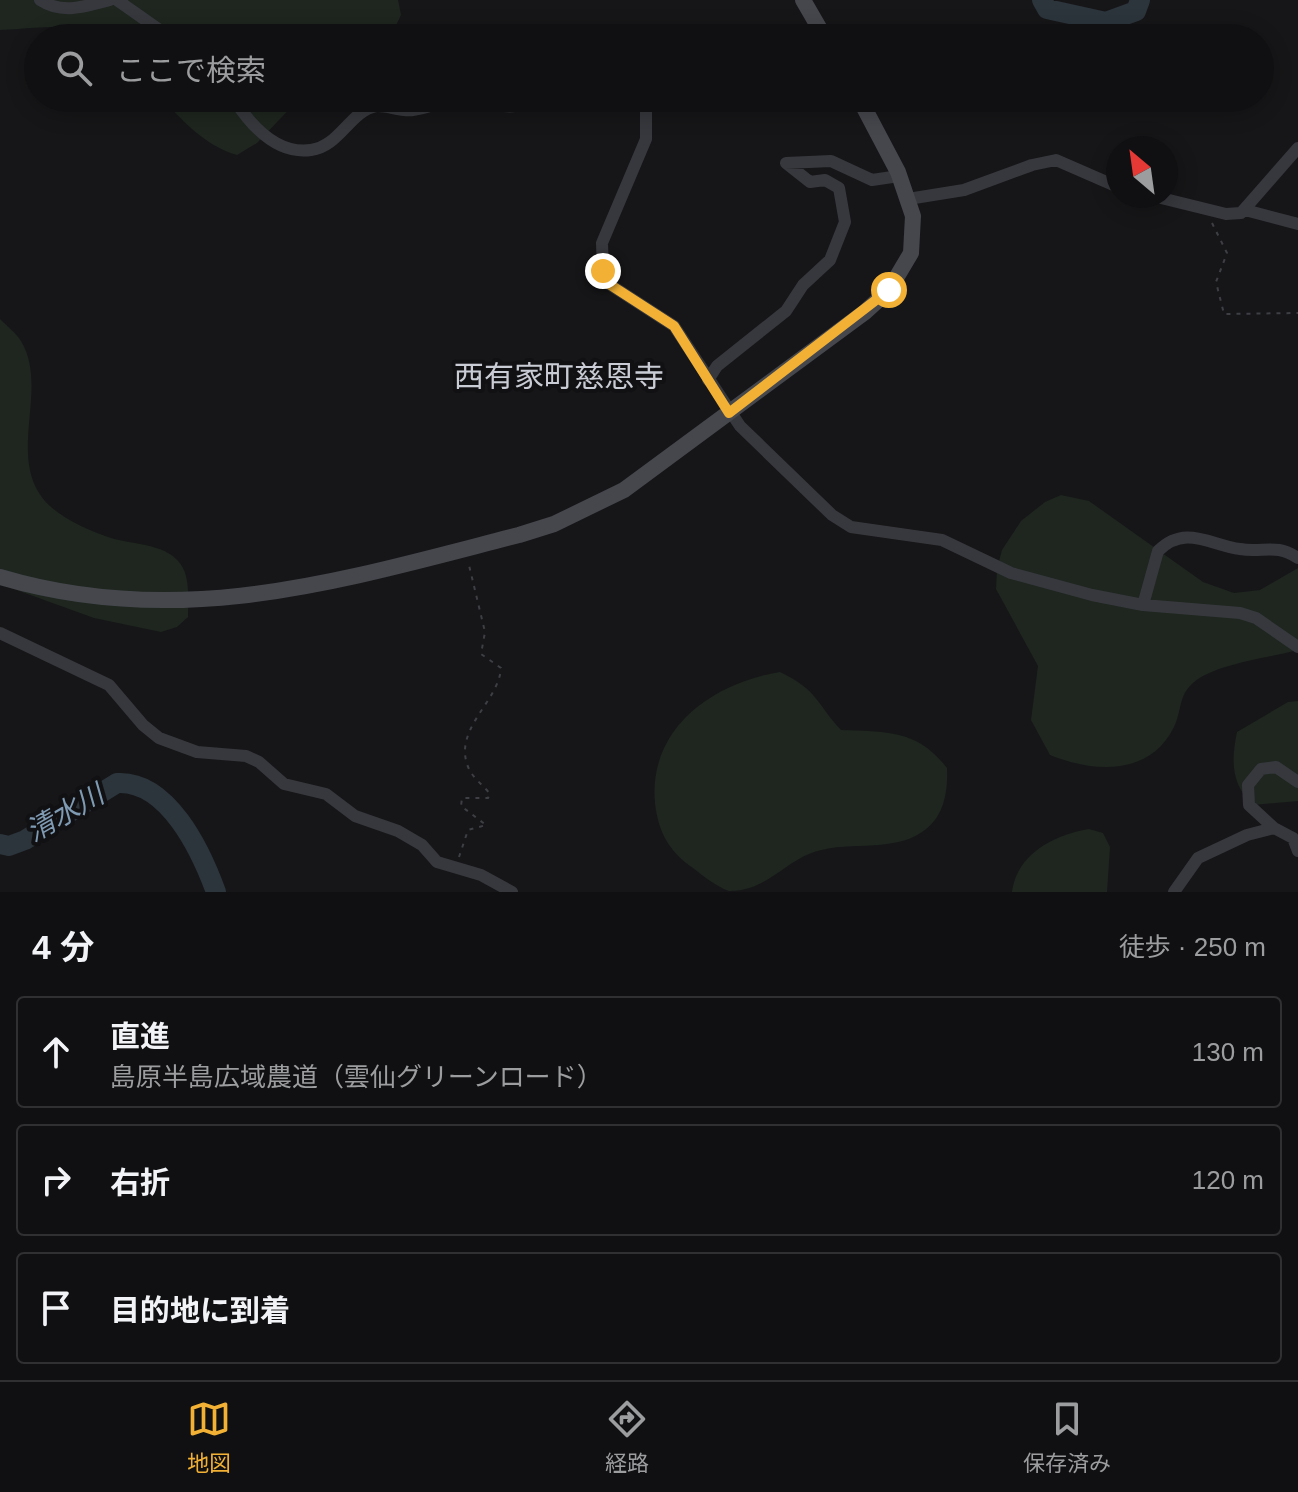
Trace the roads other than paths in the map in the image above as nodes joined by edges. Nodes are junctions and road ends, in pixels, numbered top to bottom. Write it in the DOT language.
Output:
graph roads {
  1 [pos="40,0"];
  2 [pos="110,0"];
  3 [pos="117,0"];
  4 [pos="803,0"];
  5 [pos="151,24"];
  6 [pos="817,24"];
  7 [pos="242,112"];
  8 [pos="366,112"];
  9 [pos="646,112"];
  10 [pos="866,112"];
  11 [pos="1298,148"];
  12 [pos="899,176"];
  13 [pos="1106,182"];
  14 [pos="908,199"];
  15 [pos="1178,202"];
  16 [pos="1245,210"];
  17 [pos="1298,224"];
  18 [pos="708,380"];
  19 [pos="729,413"];
  20 [pos="1298,558"];
  21 [pos="0,577"];
  22 [pos="1143,605"];
  23 [pos="0,633"];
  24 [pos="1298,647"];
  25 [pos="1298,782"];
  26 [pos="1274,828"];
  27 [pos="1298,851"];
  28 [pos="512,892"];
  29 [pos="1174,892"];
  1 -- 2 [label="street"];
  3 -- 5 [label="street"];
  4 -- 6 [label="street"];
  7 -- 8 [label="street"];
  9 -- 18 [label="street"];
  10 -- 12 [label="street"];
  11 -- 16 [label="street"];
  12 -- 14 [label="street"];
  12 -- 18 [label="street"];
  13 -- 14 [label="street"];
  14 -- 19 [label="street"];
  15 -- 16 [label="street"];
  16 -- 17 [label="street"];
  18 -- 19 [label="street"];
  19 -- 21 [label="street"];
  19 -- 22 [label="street"];
  20 -- 22 [label="street"];
  22 -- 24 [label="street"];
  23 -- 28 [label="street"];
  25 -- 26 [label="street"];
  26 -- 27 [label="street"];
  26 -- 29 [label="street"];
}
